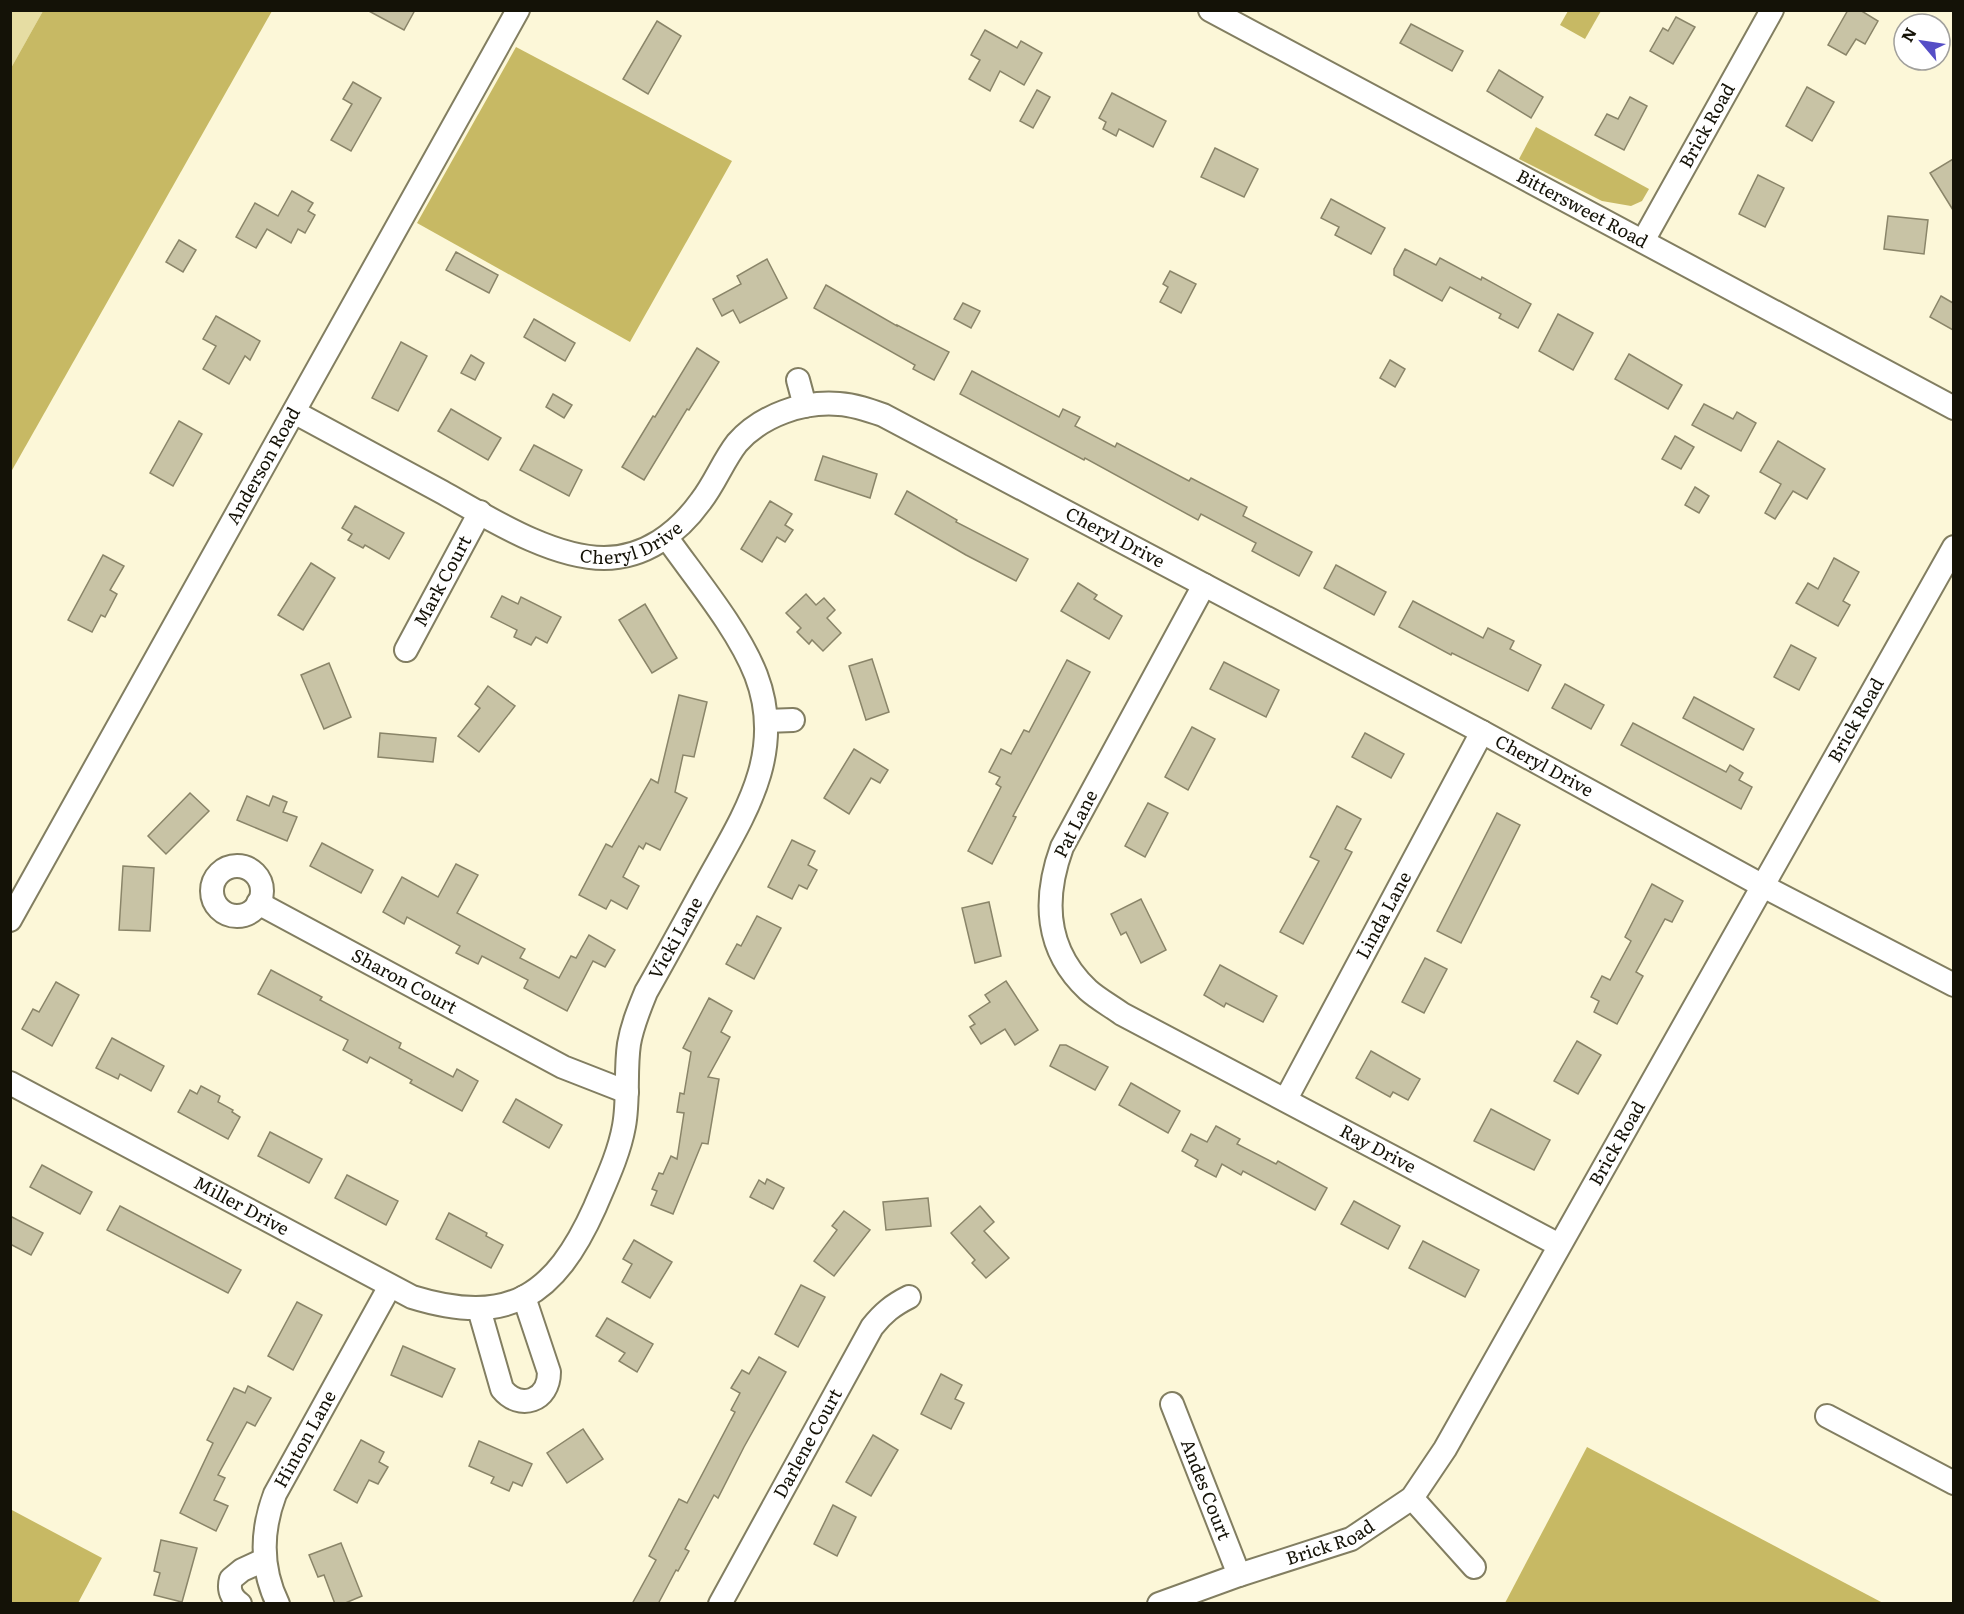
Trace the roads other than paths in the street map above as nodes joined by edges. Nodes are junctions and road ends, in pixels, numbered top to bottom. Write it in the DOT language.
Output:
graph roads {
  1 [pos="518,10"];
  2 [pos="1210,10"];
  3 [pos="1772,10"];
  4 [pos="1643,242"];
  5 [pos="798,380"];
  6 [pos="805,406"];
  7 [pos="1953,408"];
  8 [pos="294,412"];
  9 [pos="480,512"];
  10 [pos="667,538"];
  11 [pos="1953,547"];
  12 [pos="1204,585"];
  13 [pos="406,650"];
  14 [pos="794,720"];
  15 [pos="766,721"];
  16 [pos="1482,732"];
  17 [pos="1763,886"];
  18 [pos="258,903"];
  19 [pos="10,920"];
  20 [pos="1953,985"];
  21 [pos="1197,1053"];
  22 [pos="10,1083"];
  23 [pos="627,1092"];
  24 [pos="1286,1099"];
  25 [pos="1559,1245"];
  26 [pos="390,1286"];
  27 [pos="524,1297"];
  28 [pos="909,1297"];
  29 [pos="478,1308"];
  30 [pos="1172,1404"];
  31 [pos="1827,1416"];
  32 [pos="1953,1483"];
  33 [pos="1412,1498"];
  34 [pos="264,1560"];
  35 [pos="1474,1567"];
  36 [pos="1239,1575"];
  37 [pos="271,1602"];
  38 [pos="240,1604"];
  39 [pos="720,1604"];
  40 [pos="1159,1604"];
  1 -- 8 [label="street, Anderson Road"];
  2 -- 4 [label="street, Bittersweet Road"];
  3 -- 4 [label="street, Brick Road"];
  4 -- 7 [label="street, Bittersweet Road"];
  5 -- 6 [label="street"];
  6 -- 10 [label="street, Cheryl Drive"];
  6 -- 12 [label="street, Cheryl Drive"];
  8 -- 9 [label="street, Cheryl Drive"];
  8 -- 19 [label="street, Anderson Road"];
  9 -- 10 [label="street, Cheryl Drive"];
  9 -- 13 [label="street, Mark Court"];
  10 -- 15 [label="street, Vicki Lane"];
  11 -- 17 [label="street, Brick Road"];
  12 -- 16 [label="street, Cheryl Drive"];
  12 -- 21 [label="street, Pat Lane"];
  14 -- 15 [label="street"];
  15 -- 23 [label="street, Vicki Lane"];
  16 -- 17 [label="street, Cheryl Drive"];
  16 -- 24 [label="street, Linda Lane"];
  17 -- 20 [label="street, Cheryl Drive"];
  17 -- 25 [label="street, Brick Road"];
  18 -- 18 [label="street"];
  18 -- 23 [label="street, Sharon Court"];
  21 -- 24 [label="street, Ray Drive"];
  22 -- 26 [label="street, Miller Drive"];
  23 -- 27 [label="street, Vicki Lane"];
  24 -- 25 [label="street, Ray Drive"];
  25 -- 33 [label="street, Brick Road"];
  26 -- 29 [label="street, Miller Drive"];
  26 -- 34 [label="street, Hinton Lane"];
  27 -- 29 [label="street, Vicki Lane"];
  27 -- 29 [label="street"];
  28 -- 39 [label="street, Darlene Court"];
  30 -- 36 [label="street, Andes Court"];
  31 -- 32 [label="street"];
  33 -- 35 [label="street"];
  33 -- 36 [label="street, Brick Road"];
  34 -- 37 [label="street, Hinton Lane"];
  34 -- 38 [label="street"];
  36 -- 40 [label="street, Brick Road"];
}
